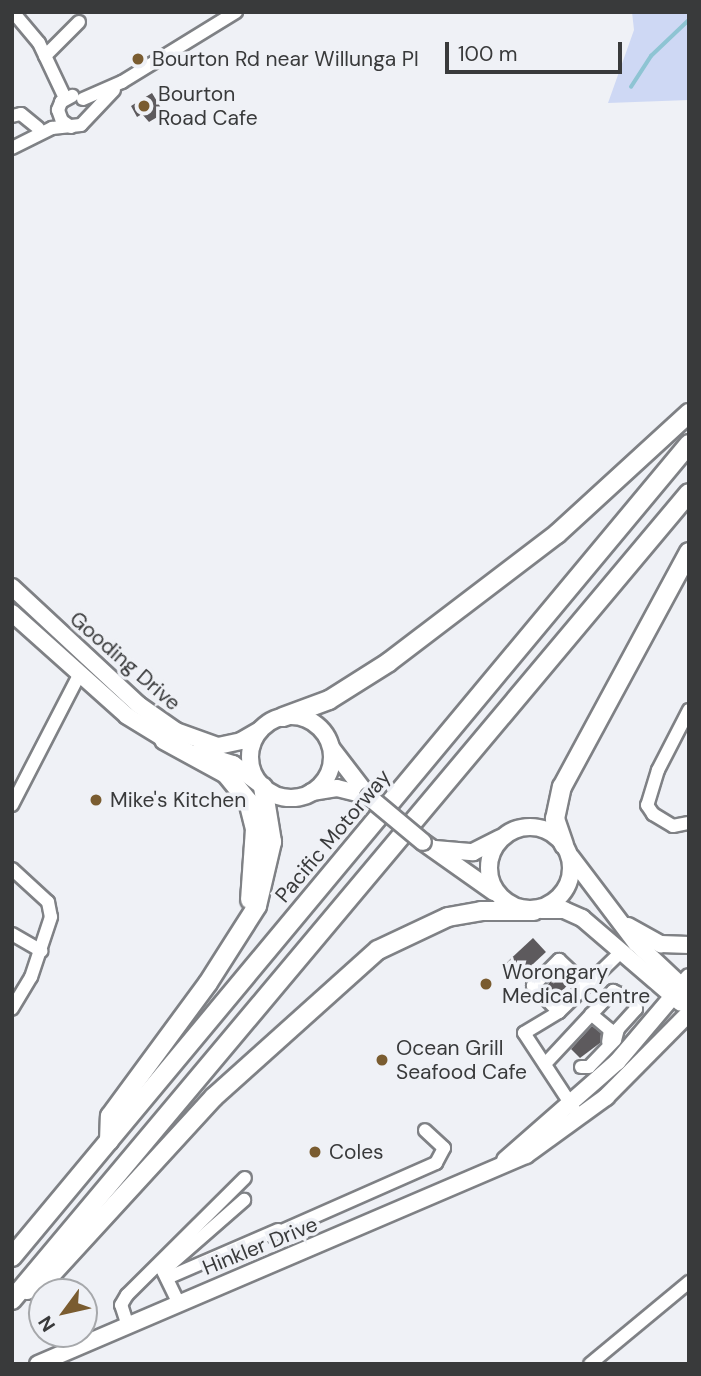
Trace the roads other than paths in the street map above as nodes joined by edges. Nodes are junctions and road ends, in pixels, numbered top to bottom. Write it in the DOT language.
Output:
graph roads {
  1 [pos="13,12"];
  2 [pos="236,12"];
  3 [pos="79,22"];
  4 [pos="45,56"];
  5 [pos="122,82"];
  6 [pos="65,98"];
  7 [pos="83,99"];
  8 [pos="58,110"];
  9 [pos="88,115"];
  10 [pos="12,116"];
  11 [pos="72,127"];
  12 [pos="38,128"];
  13 [pos="12,146"];
  14 [pos="689,413"];
  15 [pos="689,444"];
  16 [pos="689,493"];
  17 [pos="689,552"];
  18 [pos="12,587"];
  19 [pos="12,613"];
  20 [pos="80,673"];
  21 [pos="689,710"];
  22 [pos="283,716"];
  23 [pos="260,730"];
  24 [pos="164,740"];
  25 [pos="330,744"];
  26 [pos="262,785"];
  27 [pos="310,793"];
  28 [pos="368,796"];
  29 [pos="12,806"];
  30 [pos="689,823"];
  31 [pos="505,834"];
  32 [pos="425,844"];
  33 [pos="565,847"];
  34 [pos="12,869"];
  35 [pos="596,895"];
  36 [pos="501,897"];
  37 [pos="535,911"];
  38 [pos="614,918"];
  39 [pos="12,934"];
  40 [pos="689,945"];
  41 [pos="41,951"];
  42 [pos="622,951"];
  43 [pos="227,954"];
  44 [pos="585,984"];
  45 [pos="683,988"];
  46 [pos="12,1009"];
  47 [pos="689,1011"];
  48 [pos="559,1012"];
  49 [pos="591,1014"];
  50 [pos="545,1065"];
  51 [pos="576,1112"];
  52 [pos="425,1130"];
  53 [pos="109,1141"];
  54 [pos="245,1178"];
  55 [pos="244,1200"];
  56 [pos="290,1220"];
  57 [pos="275,1234"];
  58 [pos="12,1257"];
  59 [pos="163,1270"];
  60 [pos="689,1282"];
  61 [pos="13,1299"];
  62 [pos="178,1302"];
  63 [pos="127,1323"];
  64 [pos="38,1364"];
  65 [pos="590,1364"];
  1 -- 4 [label="street"];
  2 -- 5 [label="street"];
  3 -- 4 [label="street"];
  4 -- 6 [label="street"];
  5 -- 7 [label="street"];
  5 -- 9 [label="street"];
  6 -- 7 [label="street"];
  6 -- 8 [label="street"];
  7 -- 9 [label="street"];
  8 -- 11 [label="street"];
  8 -- 12 [label="street"];
  9 -- 11 [label="street"];
  10 -- 12 [label="street"];
  11 -- 13 [label="street"];
  12 -- 13 [label="street"];
  14 -- 22 [label="highway"];
  15 -- 53 [label="highway, Pacific Motorway"];
  16 -- 61 [label="highway"];
  17 -- 33 [label="highway"];
  18 -- 23 [label="main road, Gooding Drive"];
  19 -- 20 [label="main road, Gooding Drive"];
  20 -- 24 [label="main road, Gooding Drive"];
  20 -- 29 [label="street"];
  21 -- 30 [label="street"];
  22 -- 23 [label="main road"];
  22 -- 25 [label="main road"];
  23 -- 26 [label="main road"];
  24 -- 26 [label="main road, Gooding Drive"];
  24 -- 43 [label="highway"];
  25 -- 27 [label="main road"];
  25 -- 28 [label="main road"];
  26 -- 27 [label="main road"];
  26 -- 43 [label="highway"];
  27 -- 28 [label="main road"];
  28 -- 32 [label="main road, bridge"];
  31 -- 32 [label="main road"];
  31 -- 33 [label="main road"];
  31 -- 36 [label="main road"];
  32 -- 36 [label="main road"];
  33 -- 35 [label="main road"];
  33 -- 37 [label="main road"];
  34 -- 41 [label="street"];
  35 -- 38 [label="main road"];
  35 -- 42 [label="main road"];
  36 -- 37 [label="main road"];
  37 -- 42 [label="main road"];
  37 -- 61 [label="highway"];
  38 -- 40 [label="main road"];
  38 -- 45 [label="main road"];
  39 -- 41 [label="street"];
  41 -- 46 [label="street"];
  42 -- 44 [label="street"];
  42 -- 45 [label="main road"];
  43 -- 53 [label="highway"];
  44 -- 48 [label="street"];
  44 -- 48 [label="street"];
  45 -- 47 [label="main road"];
  45 -- 51 [label="main road, Hinkler Drive"];
  47 -- 51 [label="main road, Hinkler Drive"];
  48 -- 50 [label="street"];
  49 -- 49 [label="street"];
  49 -- 50 [label="street"];
  50 -- 51 [label="street"];
  51 -- 62 [label="main road, Hinkler Drive"];
  52 -- 57 [label="street"];
  53 -- 58 [label="highway, Pacific Motorway"];
  54 -- 59 [label="street"];
  55 -- 59 [label="street"];
  56 -- 57 [label="street"];
  57 -- 59 [label="street"];
  59 -- 62 [label="street"];
  59 -- 63 [label="street"];
  60 -- 65 [label="street"];
  62 -- 63 [label="main road, Hinkler Drive"];
  63 -- 64 [label="main road, Hinkler Drive"];
}
